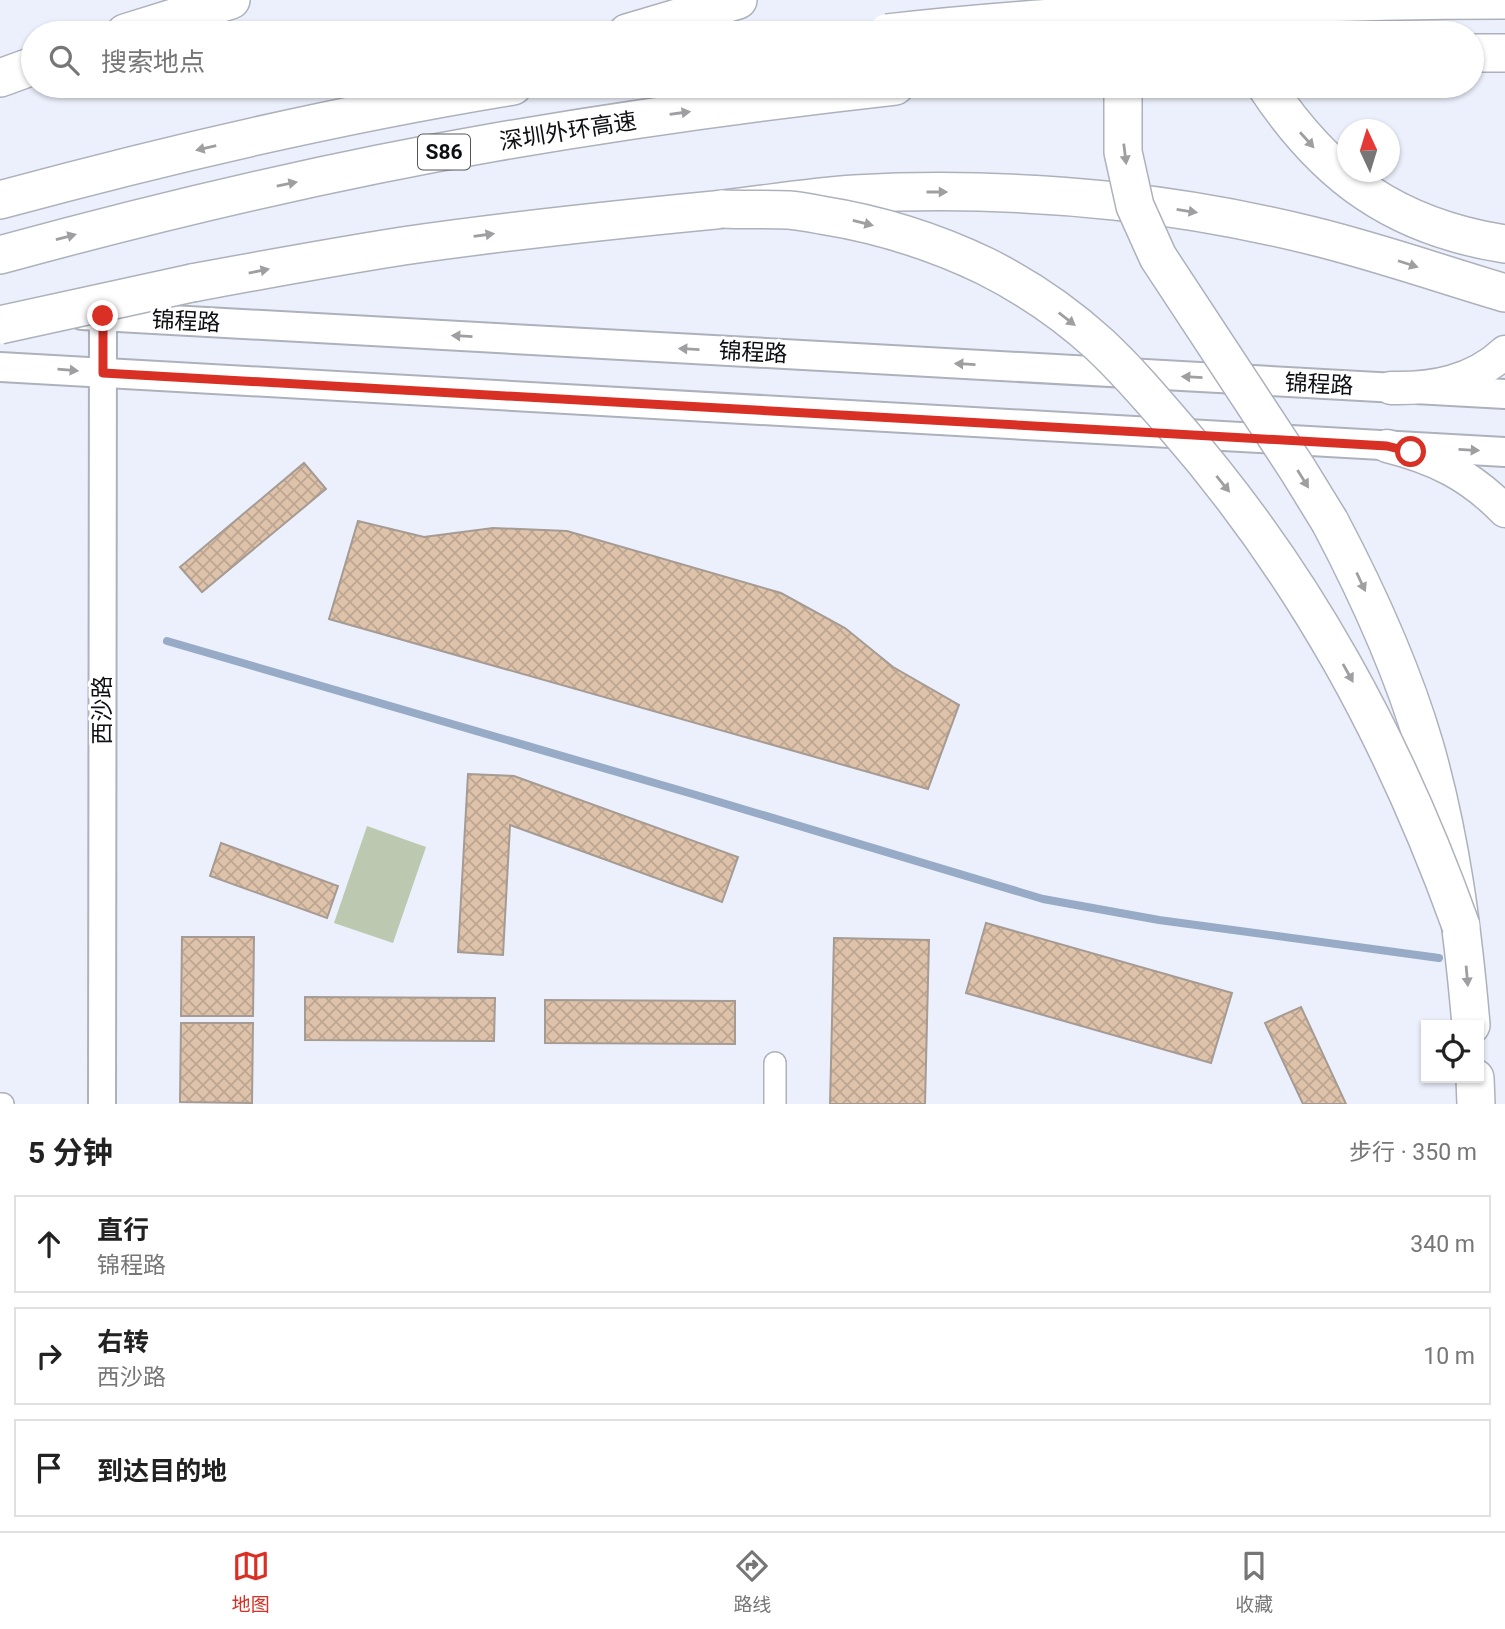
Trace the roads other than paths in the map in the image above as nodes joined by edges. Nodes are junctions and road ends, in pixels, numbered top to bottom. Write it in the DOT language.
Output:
graph roads {
  1 [pos="231,0"];
  2 [pos="738,0"];
  3 [pos="1151,0"];
  4 [pos="1233,0"];
  5 [pos="1505,0"];
  6 [pos="164,21"];
  7 [pos="667,21"];
  8 [pos="1016,21"];
  9 [pos="1142,21"];
  10 [pos="1239,21"];
  11 [pos="1484,53"];
  12 [pos="1505,53"];
  13 [pos="21,71"];
  14 [pos="0,79"];
  15 [pos="410,98"];
  16 [pos="449,98"];
  17 [pos="787,98"];
  18 [pos="1123,98"];
  19 [pos="1274,98"];
  20 [pos="343,118"];
  21 [pos="0,200"];
  22 [pos="722,209"];
  23 [pos="1505,244"];
  24 [pos="0,255"];
  25 [pos="1505,293"];
  26 [pos="0,311"];
  27 [pos="103,316"];
  28 [pos="0,326"];
  29 [pos="1505,352"];
  30 [pos="0,367"];
  31 [pos="103,373"];
  32 [pos="1391,388"];
  33 [pos="1505,394"];
  34 [pos="1387,446"];
  35 [pos="1505,452"];
  36 [pos="1505,511"];
  37 [pos="1461,926"];
  38 [pos="1470,1020"];
  39 [pos="775,1063"];
  40 [pos="1475,1083"];
  41 [pos="102,1104"];
  42 [pos="775,1104"];
  43 [pos="1476,1104"];
  1 -- 6 [label="highway"];
  2 -- 7 [label="highway"];
  3 -- 9 [label="highway"];
  4 -- 10 [label="highway"];
  5 -- 8 [label="highway, bridge"];
  11 -- 12 [label="highway"];
  13 -- 14 [label="highway"];
  15 -- 20 [label="highway"];
  16 -- 20 [label="highway, S86"];
  24 -- 17 [label="highway, 深圳外环高速 / S86, one-way"];
  18 -- 37 [label="highway, one-way, bridge"];
  19 -- 23 [label="highway, one-way"];
  20 -- 21 [label="highway, S86, one-way"];
  22 -- 25 [label="highway, one-way, bridge"];
  28 -- 22 [label="highway, one-way, bridge"];
  22 -- 37 [label="highway, one-way, bridge"];
  26 -- 27 [label="main road, 锦程路"];
  27 -- 31 [label="street, 西沙路"];
  32 -- 27 [label="main road, 锦程路, one-way"];
  29 -- 32 [label="main road"];
  30 -- 31 [label="main road, one-way"];
  31 -- 34 [label="main road"];
  31 -- 41 [label="street, 西沙路"];
  32 -- 33 [label="main road, 锦程路"];
  34 -- 35 [label="main road, one-way"];
  34 -- 36 [label="main road"];
  37 -- 38 [label="highway, one-way"];
  39 -- 42 [label="street"];
  40 -- 43 [label="highway"];
}
